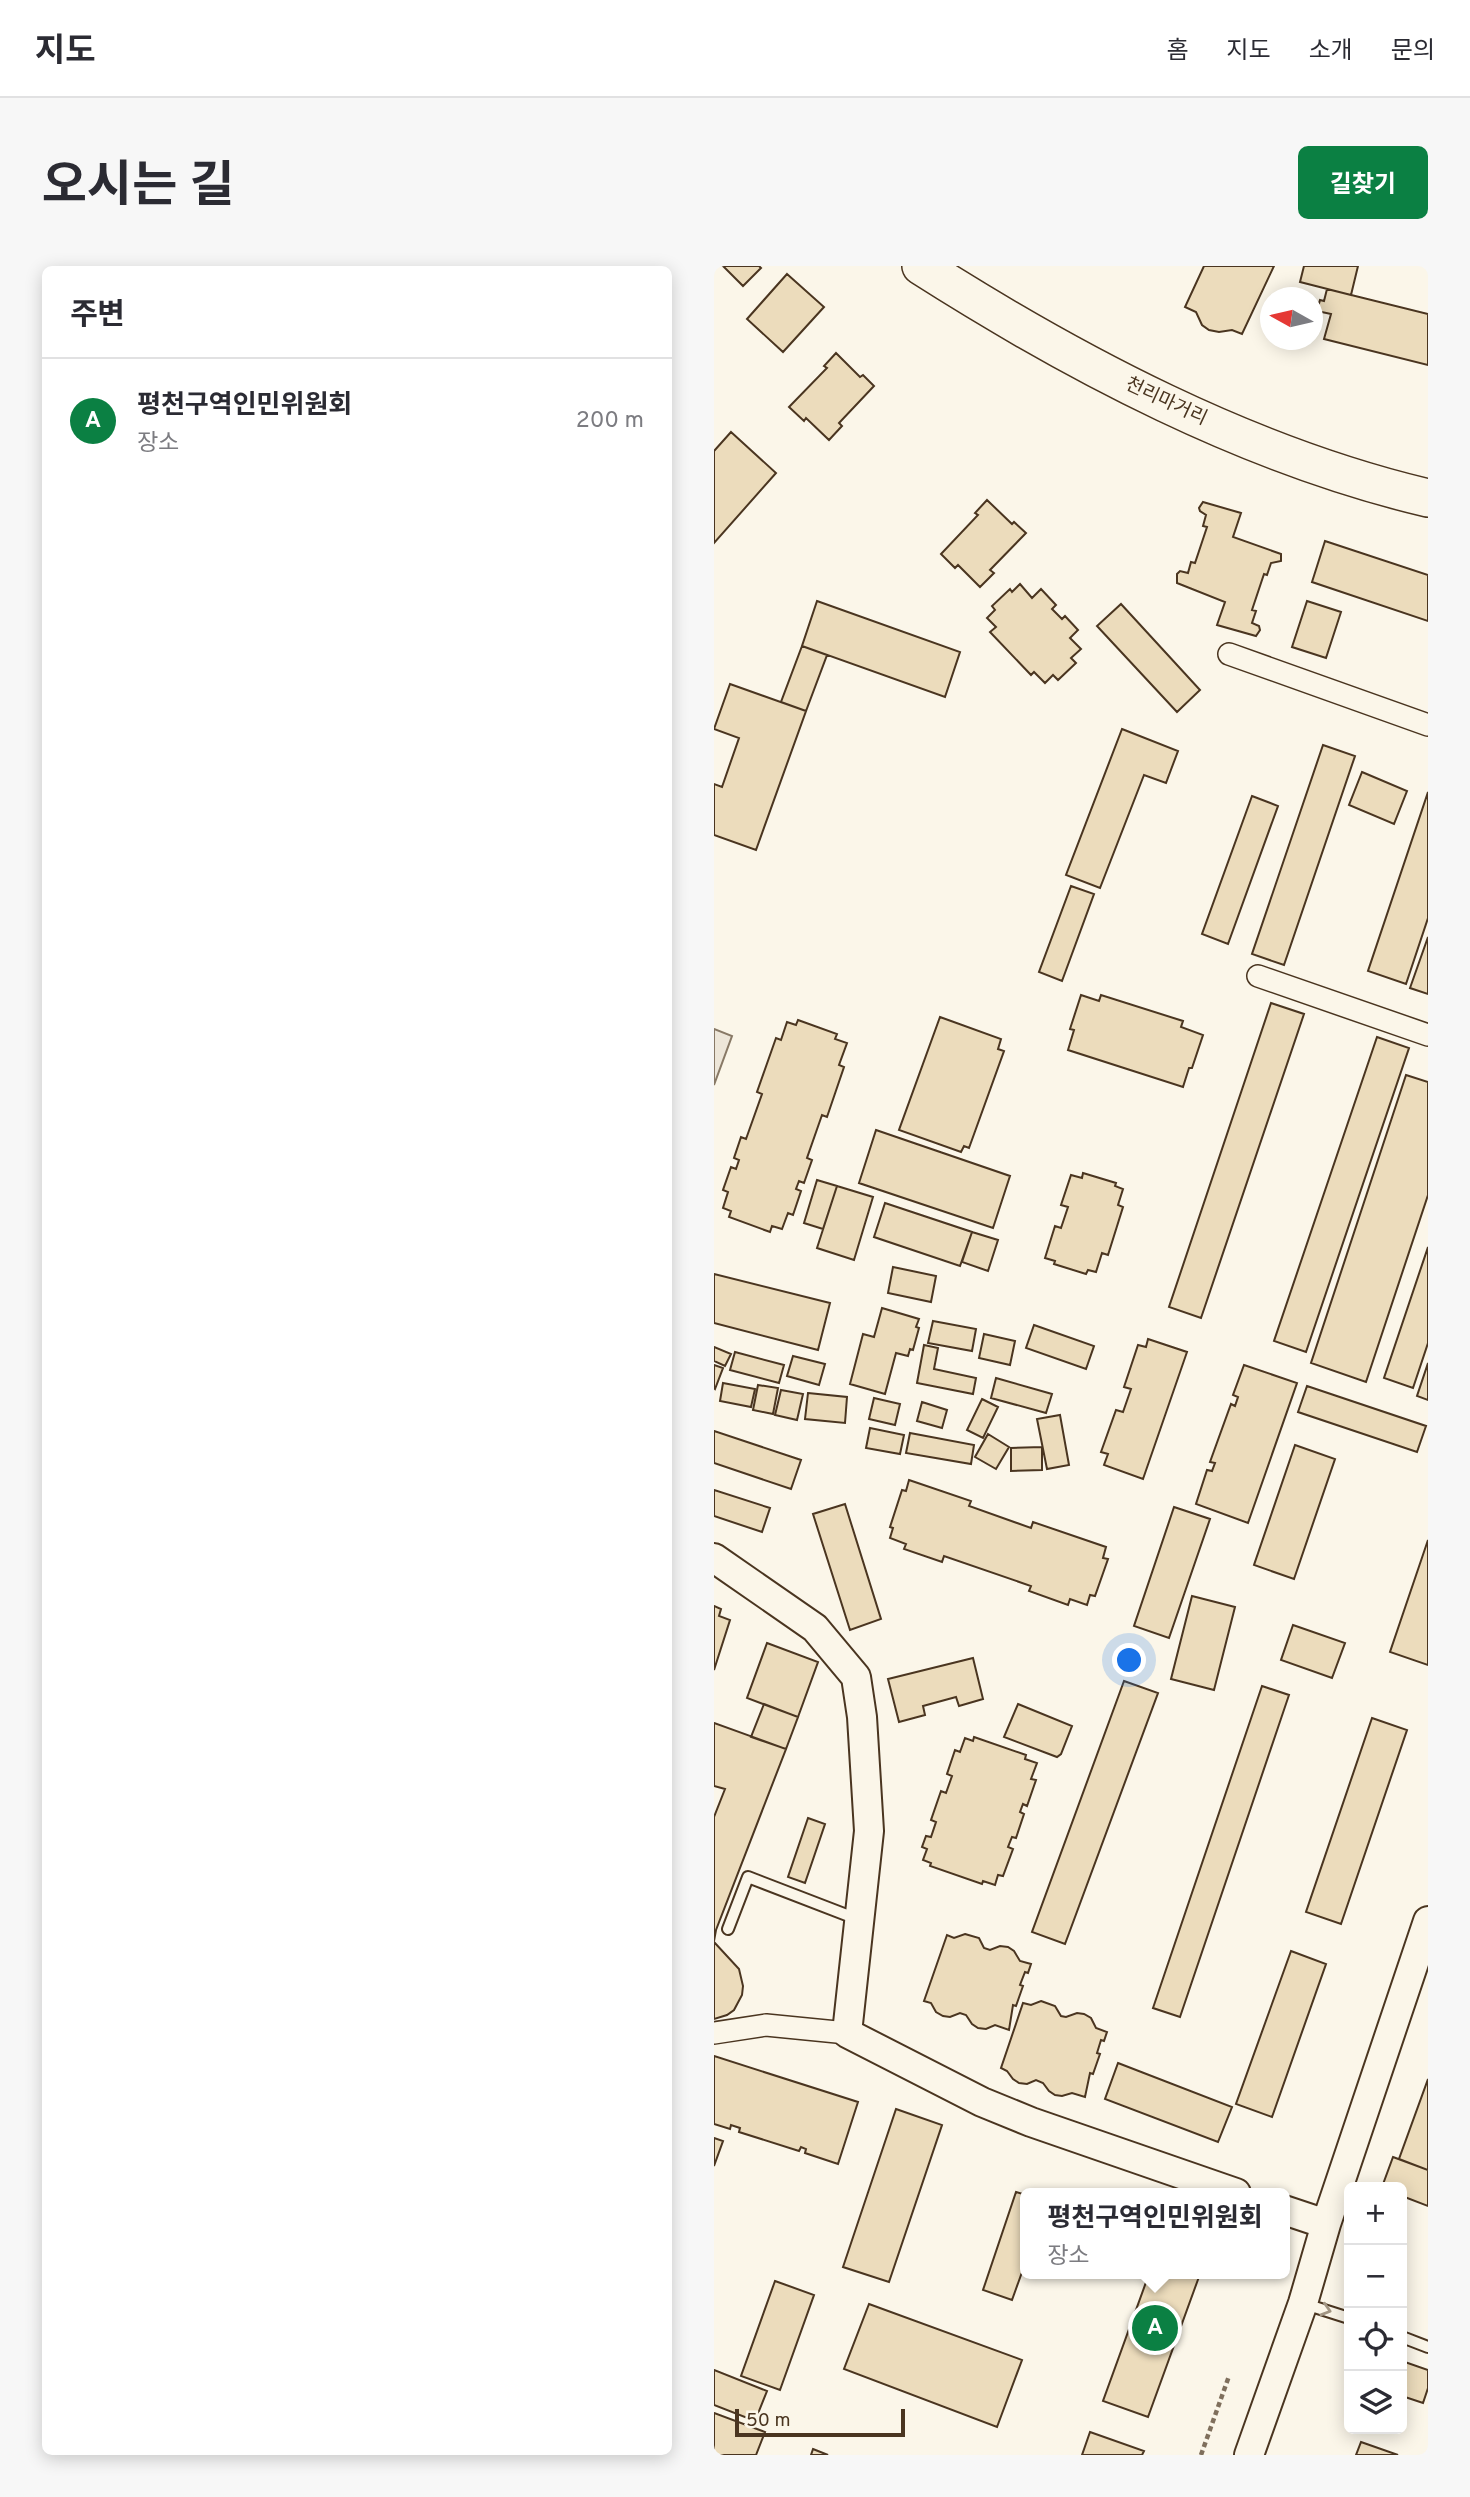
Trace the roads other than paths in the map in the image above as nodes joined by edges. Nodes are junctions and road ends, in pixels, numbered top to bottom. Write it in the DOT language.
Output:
graph roads {
  1 [pos="921,266"];
  2 [pos="1428,498"];
  3 [pos="1229,654"];
  4 [pos="1428,725"];
  5 [pos="1258,976"];
  6 [pos="1428,1035"];
  7 [pos="714,1558"];
  8 [pos="859,1920"];
  9 [pos="1428,1921"];
  10 [pos="728,1929"];
  11 [pos="714,2033"];
  12 [pos="847,2033"];
  13 [pos="1222,2188"];
  14 [pos="1290,2212"];
  15 [pos="1326,2224"];
  16 [pos="1303,2303"];
  17 [pos="1344,2316"];
  18 [pos="1407,2339"];
  19 [pos="1428,2347"];
  20 [pos="1249,2455"];
  1 -- 2 [label="highway, 천리마거리"];
  3 -- 4 [label="street"];
  5 -- 6 [label="street"];
  7 -- 8 [label="street"];
  8 -- 10 [label="lane"];
  8 -- 12 [label="street"];
  9 -- 15 [label="street"];
  11 -- 12 [label="street"];
  12 -- 13 [label="street"];
  14 -- 15 [label="street"];
  15 -- 16 [label="street"];
  16 -- 17 [label="lane, one-way"];
  16 -- 20 [label="street"];
  18 -- 19 [label="lane"];
}
